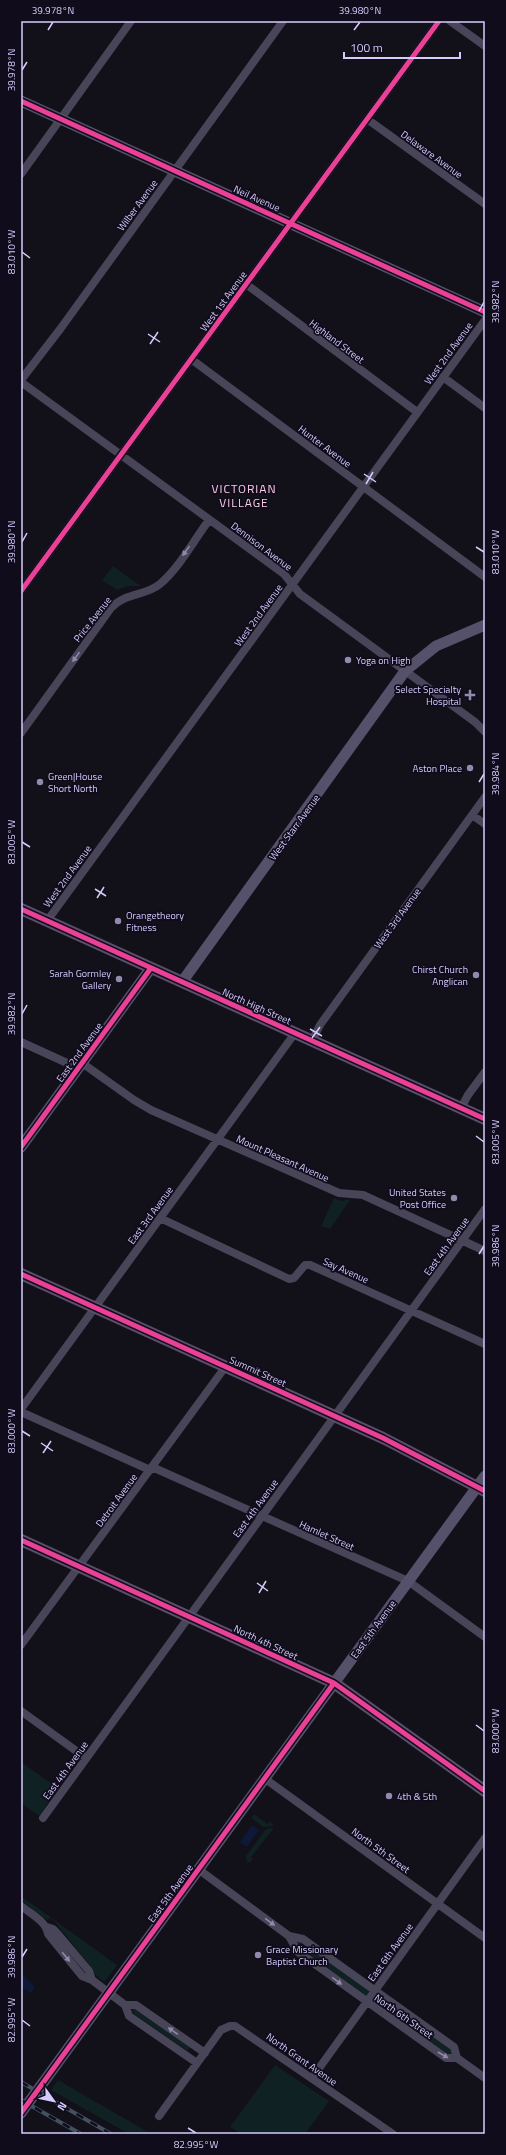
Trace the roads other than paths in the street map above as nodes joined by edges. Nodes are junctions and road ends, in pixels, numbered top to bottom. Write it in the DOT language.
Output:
graph roads {
  1 [pos="131,21"];
  2 [pos="283,21"];
  3 [pos="439,21"];
  4 [pos="450,21"];
  5 [pos="485,46"];
  6 [pos="21,102"];
  7 [pos="367,119"];
  8 [pos="61,120"];
  9 [pos="174,171"];
  10 [pos="21,174"];
  11 [pos="485,204"];
  12 [pos="291,223"];
  13 [pos="246,284"];
  14 [pos="485,312"];
  15 [pos="485,320"];
  16 [pos="191,359"];
  17 [pos="443,377"];
  18 [pos="21,381"];
  19 [pos="485,408"];
  20 [pos="417,412"];
  21 [pos="120,456"];
  22 [pos="363,486"];
  23 [pos="210,520"];
  24 [pos="485,577"];
  25 [pos="293,583"];
  26 [pos="21,591"];
  27 [pos="485,625"];
  28 [pos="405,671"];
  29 [pos="485,732"];
  30 [pos="21,733"];
  31 [pos="485,797"];
  32 [pos="472,815"];
  33 [pos="485,824"];
  34 [pos="21,909"];
  35 [pos="47,921"];
  36 [pos="151,968"];
  37 [pos="182,982"];
  38 [pos="295,1033"];
  39 [pos="312,1041"];
  40 [pos="21,1042"];
  41 [pos="80,1066"];
  42 [pos="485,1072"];
  43 [pos="461,1108"];
  44 [pos="485,1119"];
  45 [pos="217,1140"];
  46 [pos="22,1145"];
  47 [pos="485,1209"];
  48 [pos="160,1218"];
  49 [pos="462,1241"];
  50 [pos="485,1251"];
  51 [pos="22,1275"];
  52 [pos="95,1307"];
  53 [pos="411,1311"];
  54 [pos="485,1344"];
  55 [pos="226,1366"];
  56 [pos="21,1409"];
  57 [pos="21,1412"];
  58 [pos="335,1416"];
  59 [pos="151,1469"];
  60 [pos="485,1476"];
  61 [pos="481,1489"];
  62 [pos="262,1516"];
  63 [pos="21,1540"];
  64 [pos="80,1566"];
  65 [pos="408,1582"];
  66 [pos="189,1616"];
  67 [pos="485,1637"];
  68 [pos="21,1645"];
  69 [pos="334,1683"];
  70 [pos="21,1711"];
  71 [pos="86,1758"];
  72 [pos="264,1778"];
  73 [pos="485,1791"];
  74 [pos="43,1818"];
  75 [pos="485,1838"];
  76 [pos="198,1869"];
  77 [pos="438,1904"];
  78 [pos="21,1906"];
  79 [pos="289,1936"];
  80 [pos="485,1938"];
  81 [pos="374,1992"];
  82 [pos="109,1994"];
  83 [pos="366,2002"];
  84 [pos="125,2005"];
  85 [pos="205,2053"];
  86 [pos="457,2058"];
  87 [pos="198,2063"];
  88 [pos="312,2078"];
  89 [pos="485,2078"];
  90 [pos="21,2114"];
  91 [pos="159,2116"];
  92 [pos="393,2134"];
  1 -- 8 [label="street"];
  2 -- 9 [label="street, Wilber Avenue"];
  3 -- 7 [label="street, West 1st Avenue"];
  4 -- 5 [label="street"];
  6 -- 8 [label="street, Neil Avenue"];
  7 -- 11 [label="street, Delaware Avenue"];
  7 -- 12 [label="street, West 1st Avenue"];
  8 -- 9 [label="street, Neil Avenue"];
  8 -- 10 [label="street"];
  9 -- 12 [label="street, Neil Avenue"];
  9 -- 18 [label="street, Wilber Avenue"];
  12 -- 13 [label="street, West 1st Avenue"];
  12 -- 14 [label="street, Neil Avenue"];
  13 -- 16 [label="street, West 1st Avenue"];
  13 -- 20 [label="street, Highland Street"];
  15 -- 17 [label="street, West 2nd Avenue"];
  16 -- 21 [label="street, West 1st Avenue"];
  16 -- 22 [label="street, Hunter Avenue"];
  17 -- 19 [label="street"];
  17 -- 20 [label="street, West 2nd Avenue"];
  18 -- 21 [label="street, Dennison Avenue"];
  20 -- 22 [label="street, West 2nd Avenue"];
  21 -- 23 [label="street, Dennison Avenue"];
  21 -- 26 [label="street, West 1st Avenue"];
  22 -- 24 [label="street, Hunter Avenue"];
  22 -- 25 [label="street, West 2nd Avenue"];
  23 -- 25 [label="street, Dennison Avenue"];
  23 -- 30 [label="street, Price Avenue, one-way"];
  25 -- 28 [label="street, Dennison Avenue"];
  25 -- 35 [label="street, West 2nd Avenue"];
  27 -- 28 [label="street"];
  28 -- 29 [label="street, Dennison Avenue"];
  28 -- 37 [label="street, West Starr Avenue"];
  31 -- 32 [label="street, West 3rd Avenue"];
  32 -- 33 [label="street"];
  32 -- 39 [label="street, West 3rd Avenue"];
  34 -- 35 [label="main road, North High Street"];
  35 -- 36 [label="main road, North High Street"];
  36 -- 37 [label="main road, North High Street"];
  36 -- 41 [label="street, East 2nd Avenue"];
  37 -- 38 [label="main road, North High Street"];
  38 -- 39 [label="main road, North High Street"];
  38 -- 45 [label="street, East 3rd Avenue"];
  39 -- 43 [label="main road, North High Street"];
  40 -- 41 [label="street, Mount Pleasant Avenue"];
  41 -- 45 [label="street, Mount Pleasant Avenue"];
  41 -- 46 [label="street, East 2nd Avenue"];
  42 -- 43 [label="street"];
  43 -- 44 [label="main road, North High Street"];
  45 -- 48 [label="street, East 3rd Avenue"];
  45 -- 49 [label="street, Mount Pleasant Avenue"];
  47 -- 49 [label="street, East 4th Avenue"];
  48 -- 52 [label="street, East 3rd Avenue"];
  48 -- 53 [label="street, Say Avenue"];
  49 -- 50 [label="street, Mount Pleasant Avenue"];
  49 -- 53 [label="street, East 4th Avenue"];
  51 -- 52 [label="main road, Summit Street"];
  52 -- 55 [label="main road, Summit Street"];
  52 -- 56 [label="street, East 3rd Avenue"];
  53 -- 54 [label="street, Say Avenue"];
  53 -- 58 [label="street, East 4th Avenue"];
  55 -- 58 [label="main road, Summit Street"];
  55 -- 59 [label="street, Detroit Avenue"];
  57 -- 59 [label="street, Hamlet Street"];
  58 -- 61 [label="main road, Summit Street"];
  58 -- 62 [label="street, East 4th Avenue"];
  59 -- 62 [label="street, Hamlet Street"];
  59 -- 64 [label="street, Detroit Avenue"];
  60 -- 61 [label="street, East 5th Avenue"];
  61 -- 65 [label="street, East 5th Avenue"];
  62 -- 65 [label="street, Hamlet Street"];
  62 -- 66 [label="street, East 4th Avenue"];
  63 -- 64 [label="main road, North 4th Street"];
  64 -- 66 [label="main road, North 4th Street"];
  64 -- 68 [label="street, Detroit Avenue"];
  65 -- 67 [label="street, Hamlet Street"];
  65 -- 69 [label="street, East 5th Avenue"];
  66 -- 69 [label="main road, North 4th Street"];
  66 -- 71 [label="street, East 4th Avenue"];
  69 -- 72 [label="street, East 5th Avenue"];
  69 -- 73 [label="main road, North 4th Street"];
  70 -- 71 [label="street"];
  71 -- 74 [label="street, East 4th Avenue"];
  72 -- 76 [label="street, East 5th Avenue"];
  72 -- 77 [label="street, North 5th Street"];
  75 -- 77 [label="street, East 6th Avenue"];
  76 -- 79 [label="street, North 6th Street, one-way"];
  76 -- 82 [label="street, East 5th Avenue"];
  77 -- 80 [label="street, North 5th Street"];
  77 -- 81 [label="street, East 6th Avenue"];
  78 -- 82 [label="street"];
  79 -- 81 [label="street, North 6th Street"];
  79 -- 83 [label="street, North 6th Street, one-way"];
  81 -- 83 [label="street, East 6th Avenue"];
  81 -- 86 [label="street, North 6th Street"];
  82 -- 84 [label="street"];
  82 -- 90 [label="street, East 5th Avenue"];
  83 -- 86 [label="street, North 6th Street, one-way"];
  83 -- 88 [label="street, East 6th Avenue"];
  85 -- 84 [label="street, one-way"];
  84 -- 87 [label="street"];
  85 -- 87 [label="street, North Grant Avenue"];
  85 -- 88 [label="street, North Grant Avenue"];
  86 -- 89 [label="street, North 6th Street"];
  87 -- 91 [label="street, North Grant Avenue"];
  88 -- 92 [label="street, North Grant Avenue"];
}
